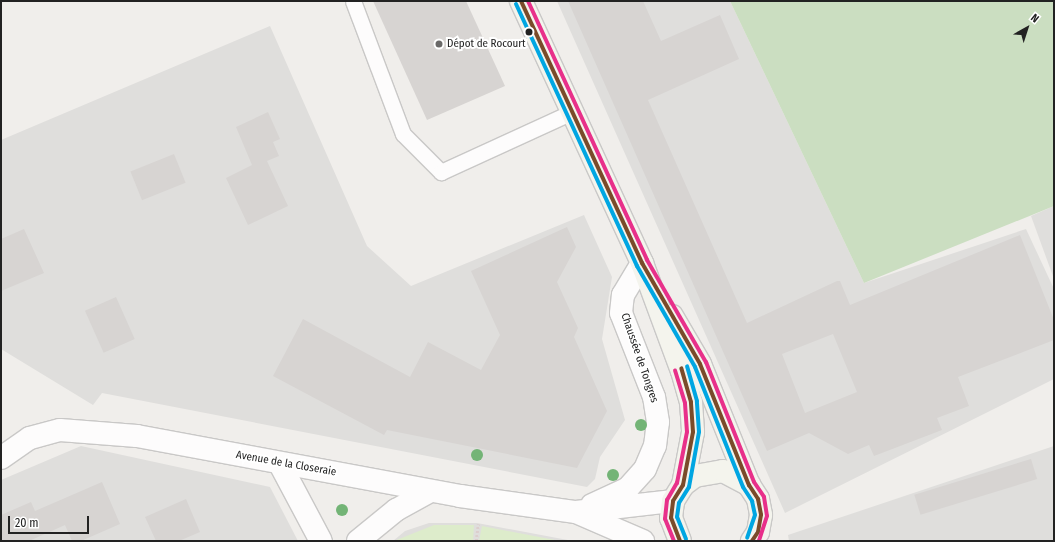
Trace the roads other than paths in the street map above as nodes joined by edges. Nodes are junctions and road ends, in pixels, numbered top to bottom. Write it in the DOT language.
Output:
graph roads {
  1 [pos="353,1"];
  2 [pos="521,1"];
  3 [pos="572,112"];
  4 [pos="642,263"];
  5 [pos="1,458"];
  6 [pos="280,464"];
  7 [pos="749,485"];
  8 [pos="430,491"];
  9 [pos="678,493"];
  10 [pos="576,512"];
  11 [pos="321,541"];
  12 [pos="358,541"];
  13 [pos="643,541"];
  14 [pos="680,541"];
  15 [pos="752,541"];
  1 -- 3 [label="lane"];
  2 -- 3 [label="main road"];
  3 -- 4 [label="main road"];
  4 -- 7 [label="main road"];
  4 -- 9 [label="main road"];
  4 -- 10 [label="street, Chaussée de Tongres"];
  5 -- 6 [label="street, Avenue de la Closeraie"];
  6 -- 8 [label="street, Avenue de la Closeraie"];
  6 -- 11 [label="street"];
  7 -- 9 [label="main road"];
  7 -- 15 [label="main road"];
  8 -- 10 [label="street, Avenue de la Closeraie"];
  8 -- 12 [label="street"];
  9 -- 10 [label="street, Avenue de la Closeraie"];
  9 -- 14 [label="main road"];
  10 -- 13 [label="street, Avenue de la Closeraie"];
}
